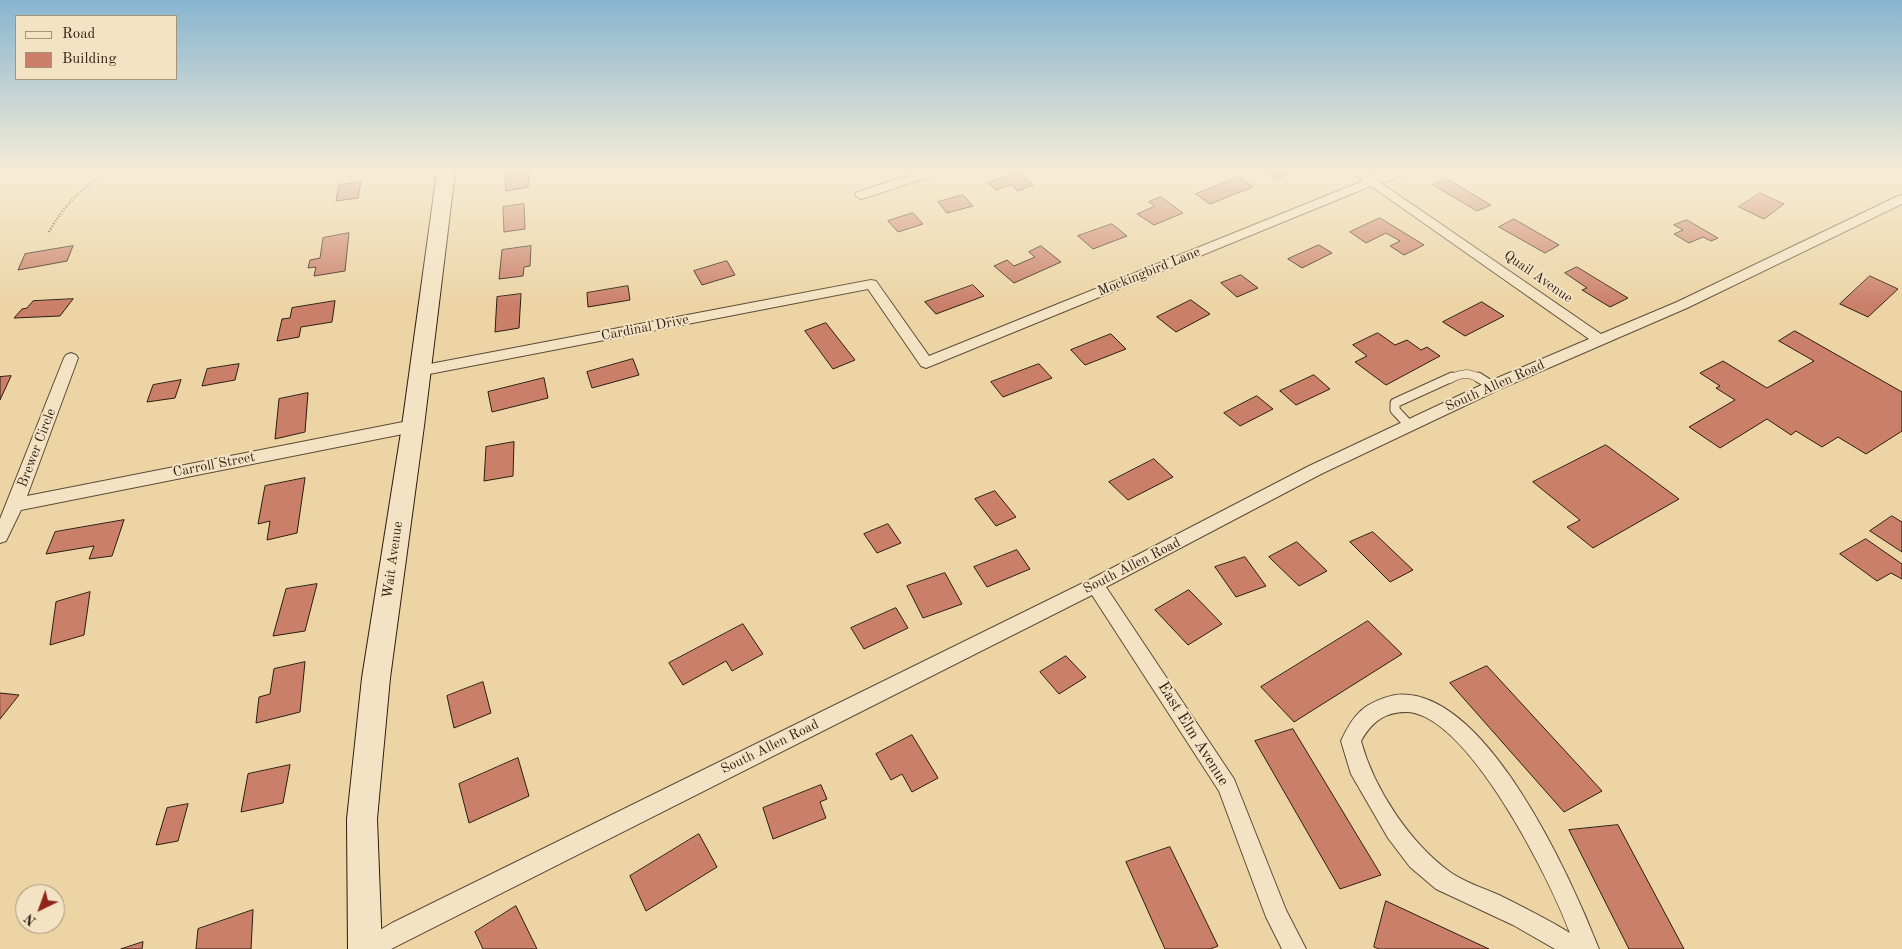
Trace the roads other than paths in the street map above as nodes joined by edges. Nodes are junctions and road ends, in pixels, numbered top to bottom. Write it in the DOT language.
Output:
graph roads {
  1 [pos="440,216"];
  2 [pos="1287,216"];
  3 [pos="1421,216"];
  4 [pos="1866,216"];
  5 [pos="871,284"];
  6 [pos="1601,341"];
  7 [pos="71,358"];
  8 [pos="419,371"];
  9 [pos="1492,386"];
  10 [pos="1409,425"];
  11 [pos="413,426"];
  12 [pos="15,504"];
  13 [pos="0,536"];
  14 [pos="1094,586"];
  15 [pos="365,949"];
  16 [pos="369,949"];
  17 [pos="1295,949"];
  18 [pos="1577,949"];
  19 [pos="1588,949"];
  1 -- 8 [label="main road, Wait Avenue"];
  2 -- 5 [label="street, Mockingbird Lane"];
  3 -- 6 [label="street, Quail Avenue"];
  4 -- 6 [label="street, South Allen Road"];
  5 -- 8 [label="street, Cardinal Drive"];
  6 -- 9 [label="street, South Allen Road"];
  7 -- 12 [label="street, Brewer Circle"];
  8 -- 11 [label="main road, Wait Avenue"];
  9 -- 10 [label="street, South Allen Road"];
  9 -- 10 [label="lane"];
  10 -- 14 [label="street, South Allen Road"];
  11 -- 12 [label="street, Carroll Street"];
  11 -- 15 [label="main road, Wait Avenue"];
  12 -- 13 [label="street, Brewer Circle"];
  14 -- 16 [label="street, South Allen Road"];
  14 -- 17 [label="street, East Elm Avenue"];
  18 -- 19 [label="street"];
}
